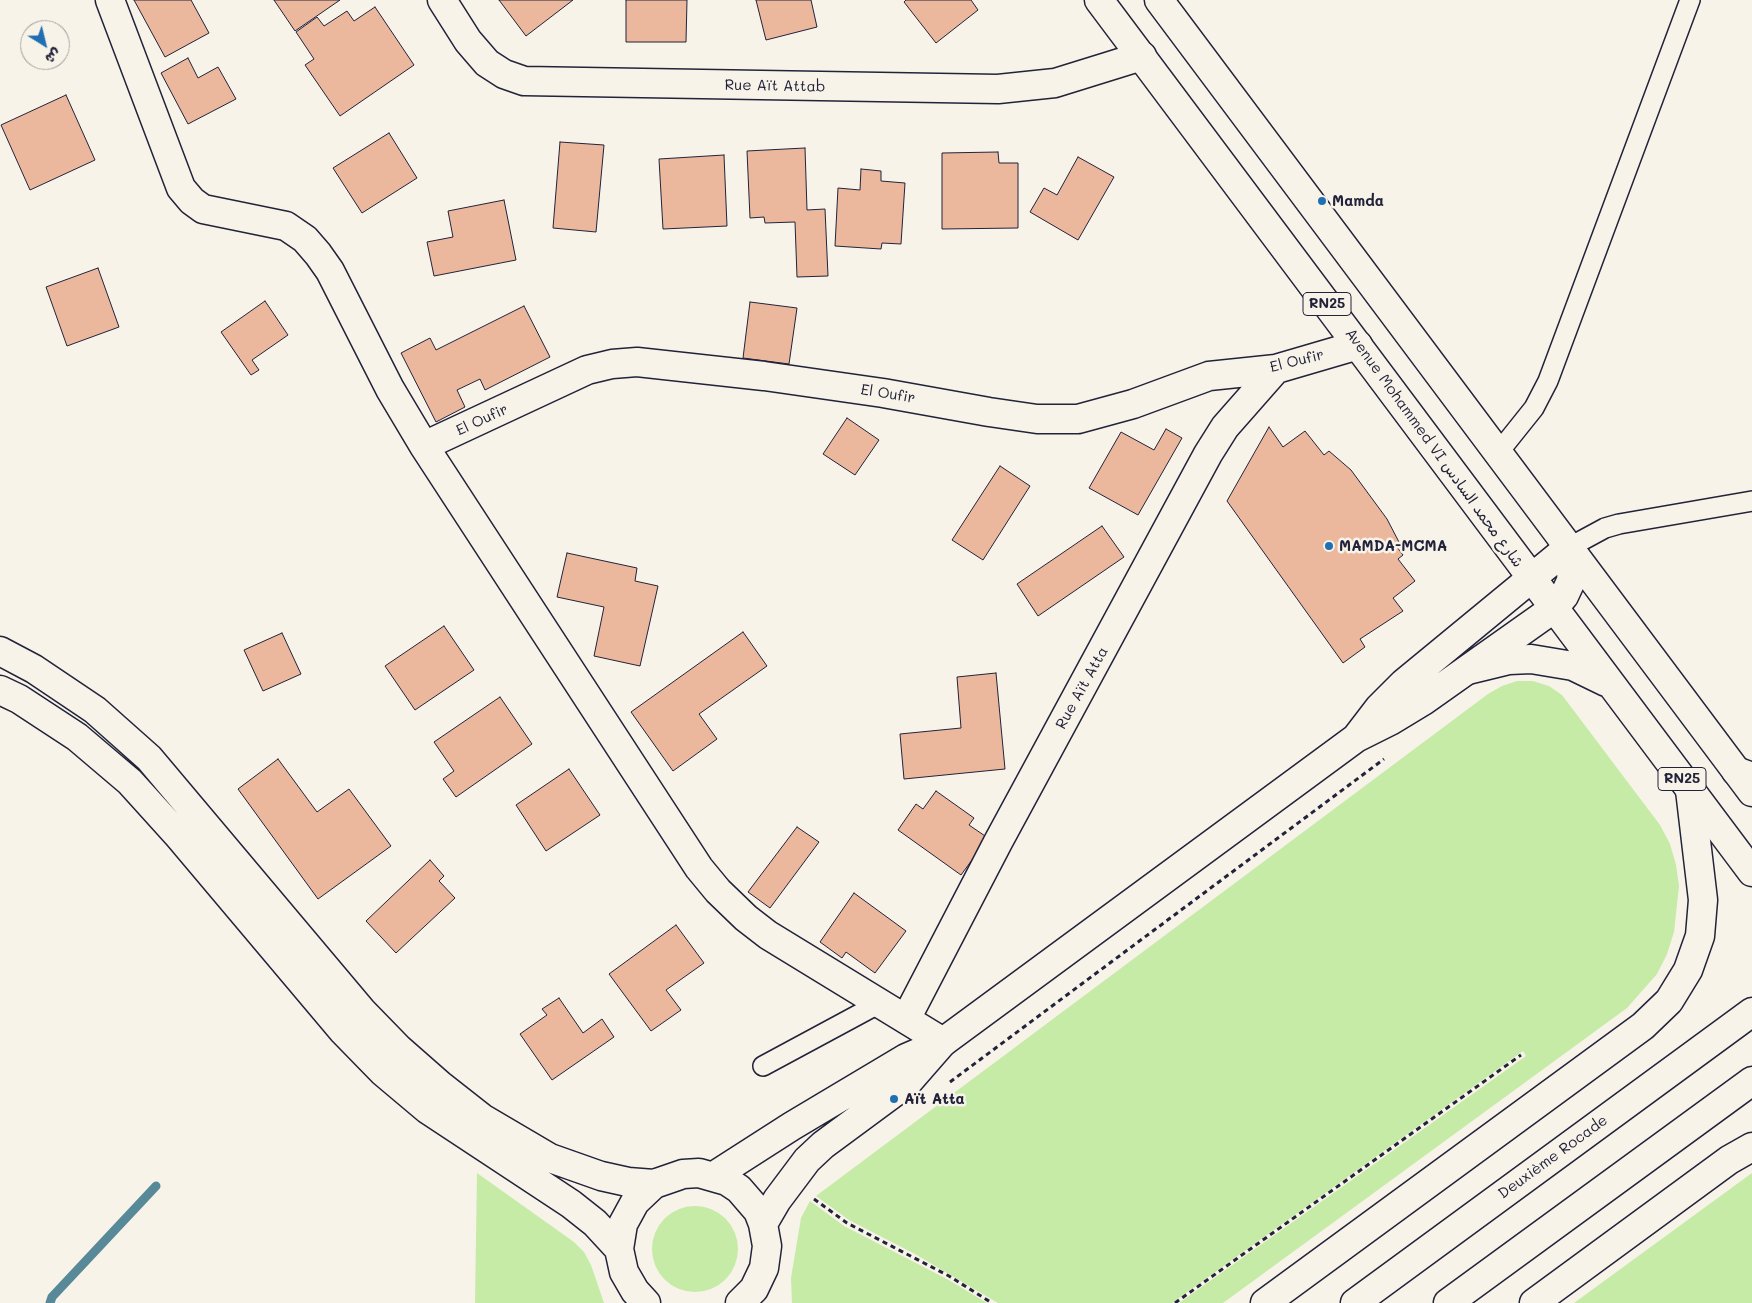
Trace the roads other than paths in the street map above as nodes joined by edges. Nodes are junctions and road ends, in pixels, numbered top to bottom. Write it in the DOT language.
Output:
graph roads {
  1 [pos="110,0"];
  2 [pos="442,0"];
  3 [pos="1099,0"];
  4 [pos="1690,0"];
  5 [pos="1170,5"];
  6 [pos="1142,56"];
  7 [pos="1358,345"];
  8 [pos="1276,369"];
  9 [pos="424,446"];
  10 [pos="1498,453"];
  11 [pos="1752,501"];
  12 [pos="1568,548"];
  13 [pos="1530,578"];
  14 [pos="1553,609"];
  15 [pos="0,651"];
  16 [pos="1468,670"];
  17 [pos="1612,685"];
  18 [pos="0,690"];
  19 [pos="1356,738"];
  20 [pos="1747,780"];
  21 [pos="1690,790"];
  22 [pos="1752,872"];
  23 [pos="880,1003"];
  24 [pos="1752,1012"];
  25 [pos="906,1019"];
  26 [pos="943,1042"];
  27 [pos="763,1066"];
  28 [pos="1752,1081"];
  29 [pos="1752,1147"];
  30 [pos="714,1176"];
  31 [pos="654,1184"];
  32 [pos="763,1224"];
  33 [pos="620,1249"];
  34 [pos="764,1268"];
  35 [pos="646,1303"];
  36 [pos="740,1303"];
  37 [pos="766,1303"];
  38 [pos="1265,1303"];
  39 [pos="1355,1303"];
  40 [pos="1448,1303"];
  41 [pos="1534,1303"];
  1 -- 9 [label="main road"];
  2 -- 6 [label="main road, Rue Aït Attab"];
  3 -- 6 [label="main road, Avenue Mohammed VI شارع محمد السادس / RN25"];
  4 -- 10 [label="lane"];
  5 -- 10 [label="main road, RN25"];
  6 -- 7 [label="main road, Avenue Mohammed VI شارع محمد السادس / RN25"];
  7 -- 8 [label="main road, El Oufir"];
  7 -- 13 [label="main road, Avenue Mohammed VI شارع محمد السادس / RN25"];
  8 -- 9 [label="main road, El Oufir"];
  8 -- 25 [label="main road, Rue Aït Atta"];
  9 -- 23 [label="main road"];
  10 -- 12 [label="main road, RN25"];
  11 -- 12 [label="lane"];
  12 -- 13 [label="main road"];
  12 -- 14 [label="main road"];
  12 -- 20 [label="main road, RN25"];
  13 -- 14 [label="main road, Avenue Mohammed VI شارع محمد السادس / RN25"];
  13 -- 19 [label="main road"];
  14 -- 16 [label="main road"];
  14 -- 17 [label="main road, Avenue Mohammed VI شارع محمد السادس / RN25"];
  15 -- 31 [label="main road"];
  16 -- 17 [label="main road"];
  16 -- 19 [label="main road"];
  17 -- 21 [label="main road, Avenue Mohammed VI شارع محمد السادس / RN25"];
  18 -- 33 [label="main road"];
  19 -- 26 [label="main road"];
  21 -- 22 [label="main road, Avenue Mohammed VI شارع محمد السادس / RN25"];
  21 -- 38 [label="main road"];
  23 -- 25 [label="main road"];
  23 -- 27 [label="lane"];
  24 -- 39 [label="main road, Deuxième Rocade"];
  25 -- 26 [label="main road"];
  26 -- 30 [label="main road"];
  26 -- 32 [label="main road"];
  28 -- 40 [label="main road"];
  29 -- 41 [label="main road"];
  30 -- 31 [label="main road"];
  30 -- 32 [label="main road"];
  31 -- 33 [label="main road"];
  32 -- 34 [label="main road"];
  33 -- 35 [label="main road"];
  34 -- 36 [label="main road"];
  34 -- 37 [label="main road"];
}
